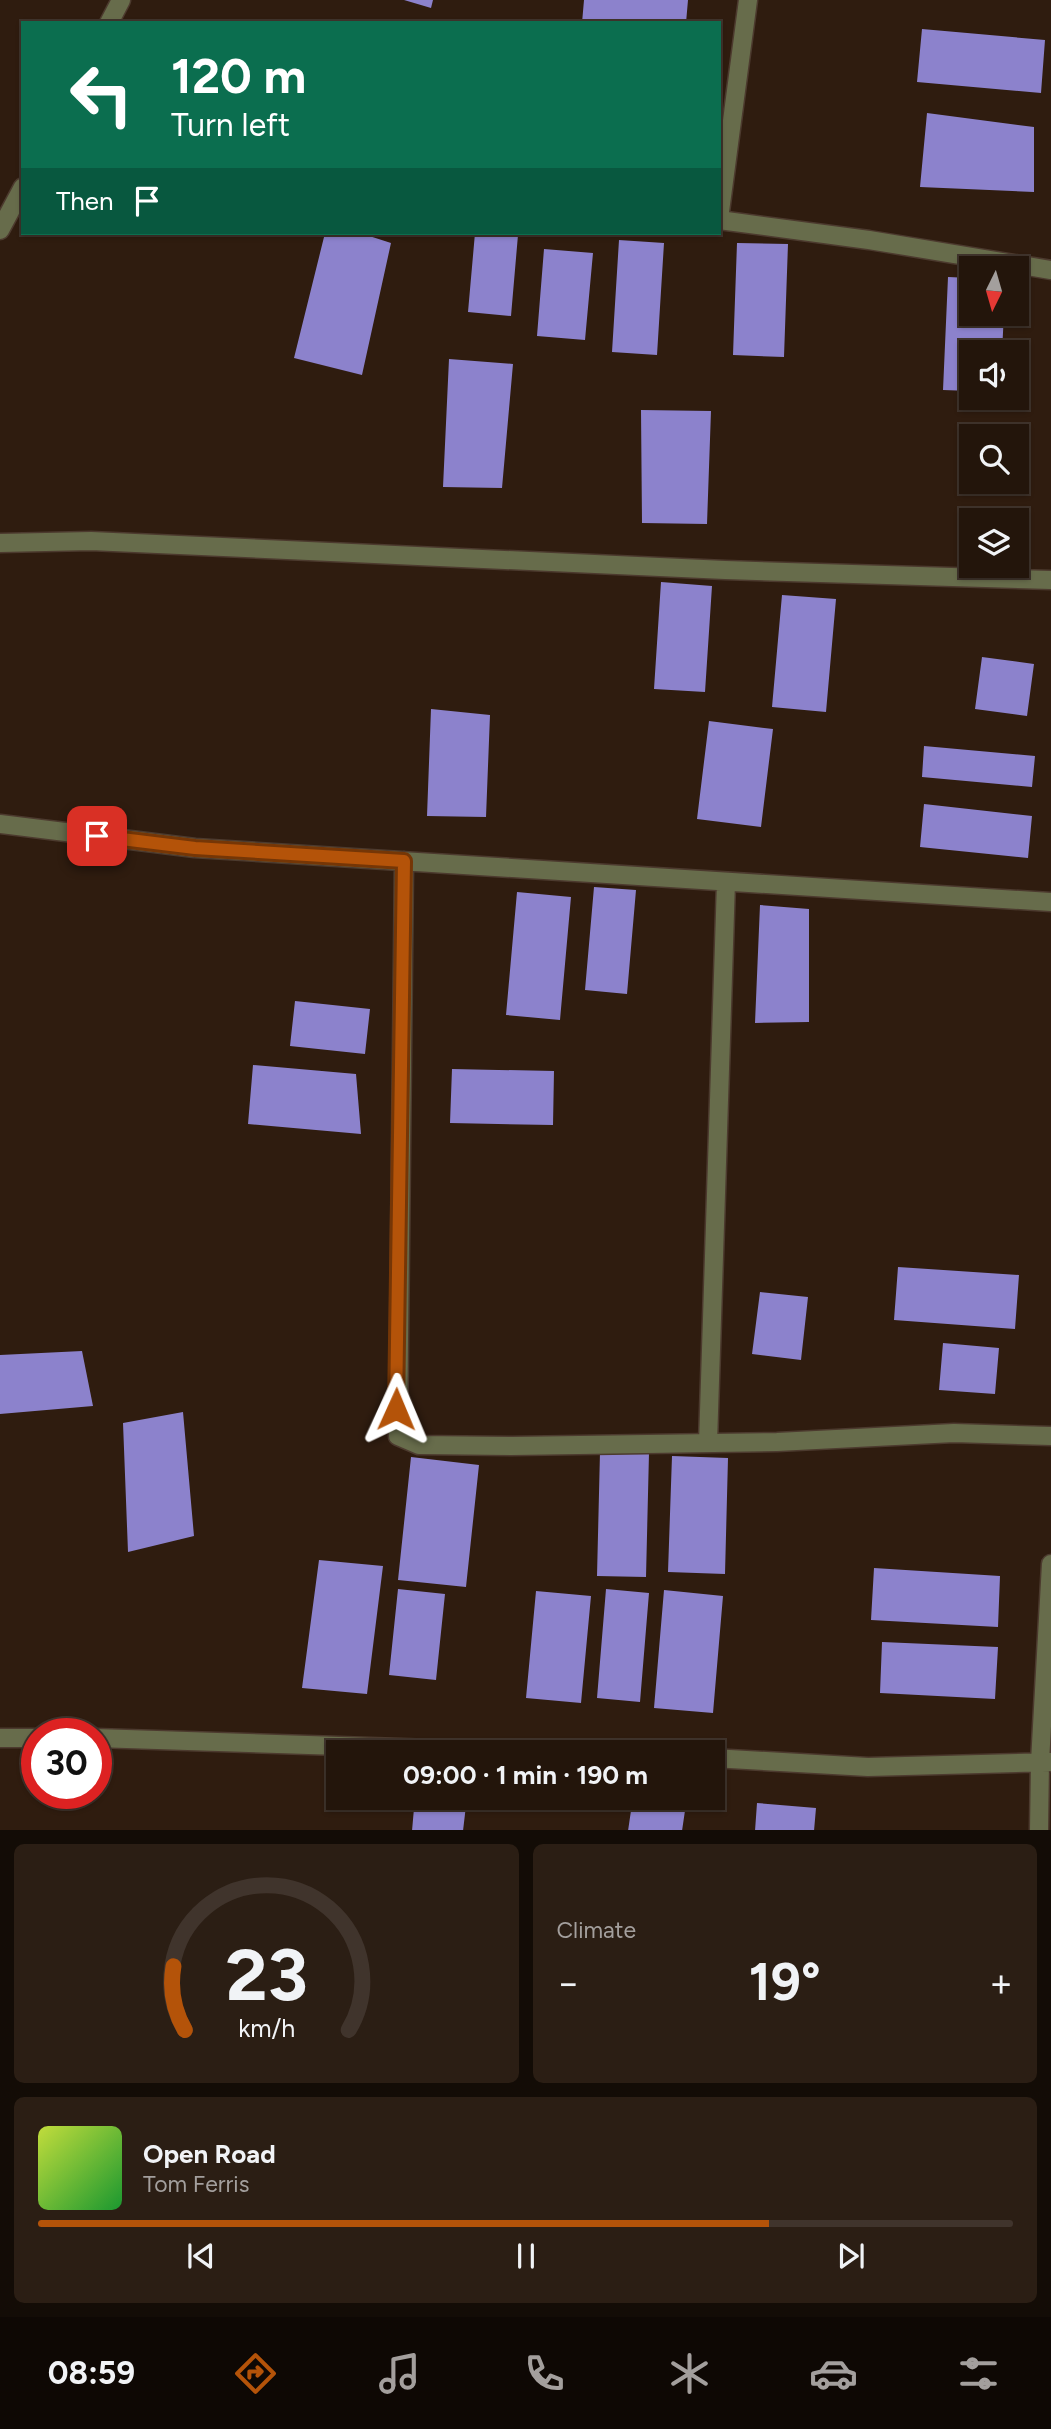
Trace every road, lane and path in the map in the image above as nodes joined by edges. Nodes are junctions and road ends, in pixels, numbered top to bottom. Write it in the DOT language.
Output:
graph roads {
  1 [pos="121,0"];
  2 [pos="748,0"];
  3 [pos="110,21"];
  4 [pos="21,191"];
  5 [pos="721,205"];
  6 [pos="721,220"];
  7 [pos="0,230"];
  8 [pos="1051,270"];
  9 [pos="0,543"];
  10 [pos="1051,580"];
  11 [pos="0,824"];
  12 [pos="404,861"];
  13 [pos="726,883"];
  14 [pos="1051,902"];
  15 [pos="1051,1436"];
  16 [pos="708,1443"];
  17 [pos="1051,1564"];
  18 [pos="0,1738"];
  19 [pos="21,1738"];
  20 [pos="112,1739"];
  21 [pos="326,1745"];
  22 [pos="725,1759"];
  23 [pos="1045,1762"];
  24 [pos="1039,1830"];
  1 -- 3 [label="street"];
  2 -- 5 [label="street"];
  4 -- 7 [label="street"];
  6 -- 8 [label="street"];
  9 -- 10 [label="street"];
  11 -- 12 [label="street"];
  12 -- 13 [label="street"];
  12 -- 16 [label="street"];
  13 -- 14 [label="street"];
  13 -- 16 [label="street"];
  15 -- 16 [label="street"];
  17 -- 23 [label="street"];
  18 -- 19 [label="street"];
  20 -- 21 [label="street"];
  22 -- 23 [label="street"];
  23 -- 24 [label="street"];
}
